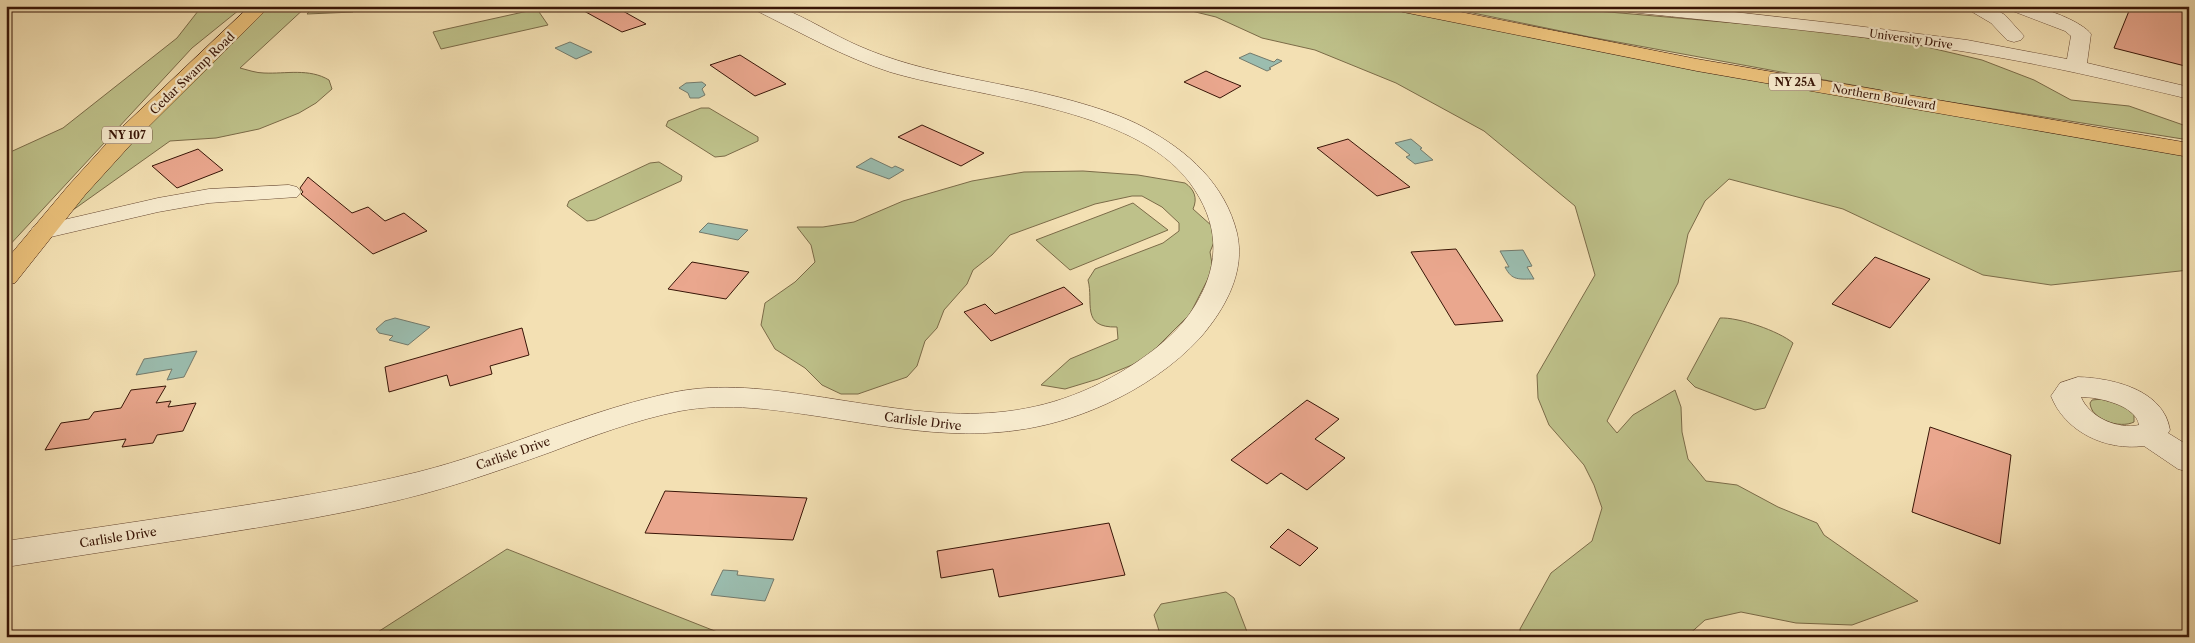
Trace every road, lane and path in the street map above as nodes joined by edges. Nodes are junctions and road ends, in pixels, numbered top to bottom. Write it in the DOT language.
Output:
graph roads {
  1 [pos="261,6"];
  2 [pos="762,6"];
  3 [pos="1403,6"];
  4 [pos="1629,6"];
  5 [pos="1976,6"];
  6 [pos="2017,6"];
  7 [pos="1664,8"];
  8 [pos="2036,15"];
  9 [pos="2014,36"];
  10 [pos="2045,60"];
  11 [pos="2076,67"];
  12 [pos="2189,94"];
  13 [pos="2189,150"];
  14 [pos="289,192"];
  15 [pos="42,232"];
  16 [pos="6,276"];
  17 [pos="2150,435"];
  18 [pos="2189,461"];
  19 [pos="6,554"];
  1 -- 15 [label="main road, Cedar Swamp Road / NY 107"];
  2 -- 19 [label="street, Carlisle Drive"];
  3 -- 13 [label="main road, Northern Boulevard / NY 25A"];
  4 -- 7 [label="street, University Drive"];
  5 -- 9 [label="street"];
  6 -- 8 [label="street"];
  7 -- 10 [label="street, University Drive"];
  8 -- 10 [label="street"];
  8 -- 11 [label="street"];
  10 -- 11 [label="street, University Drive"];
  11 -- 12 [label="street, University Drive"];
  14 -- 15 [label="street"];
  15 -- 16 [label="main road, Cedar Swamp Road / NY 107"];
  17 -- 18 [label="street"];
}
